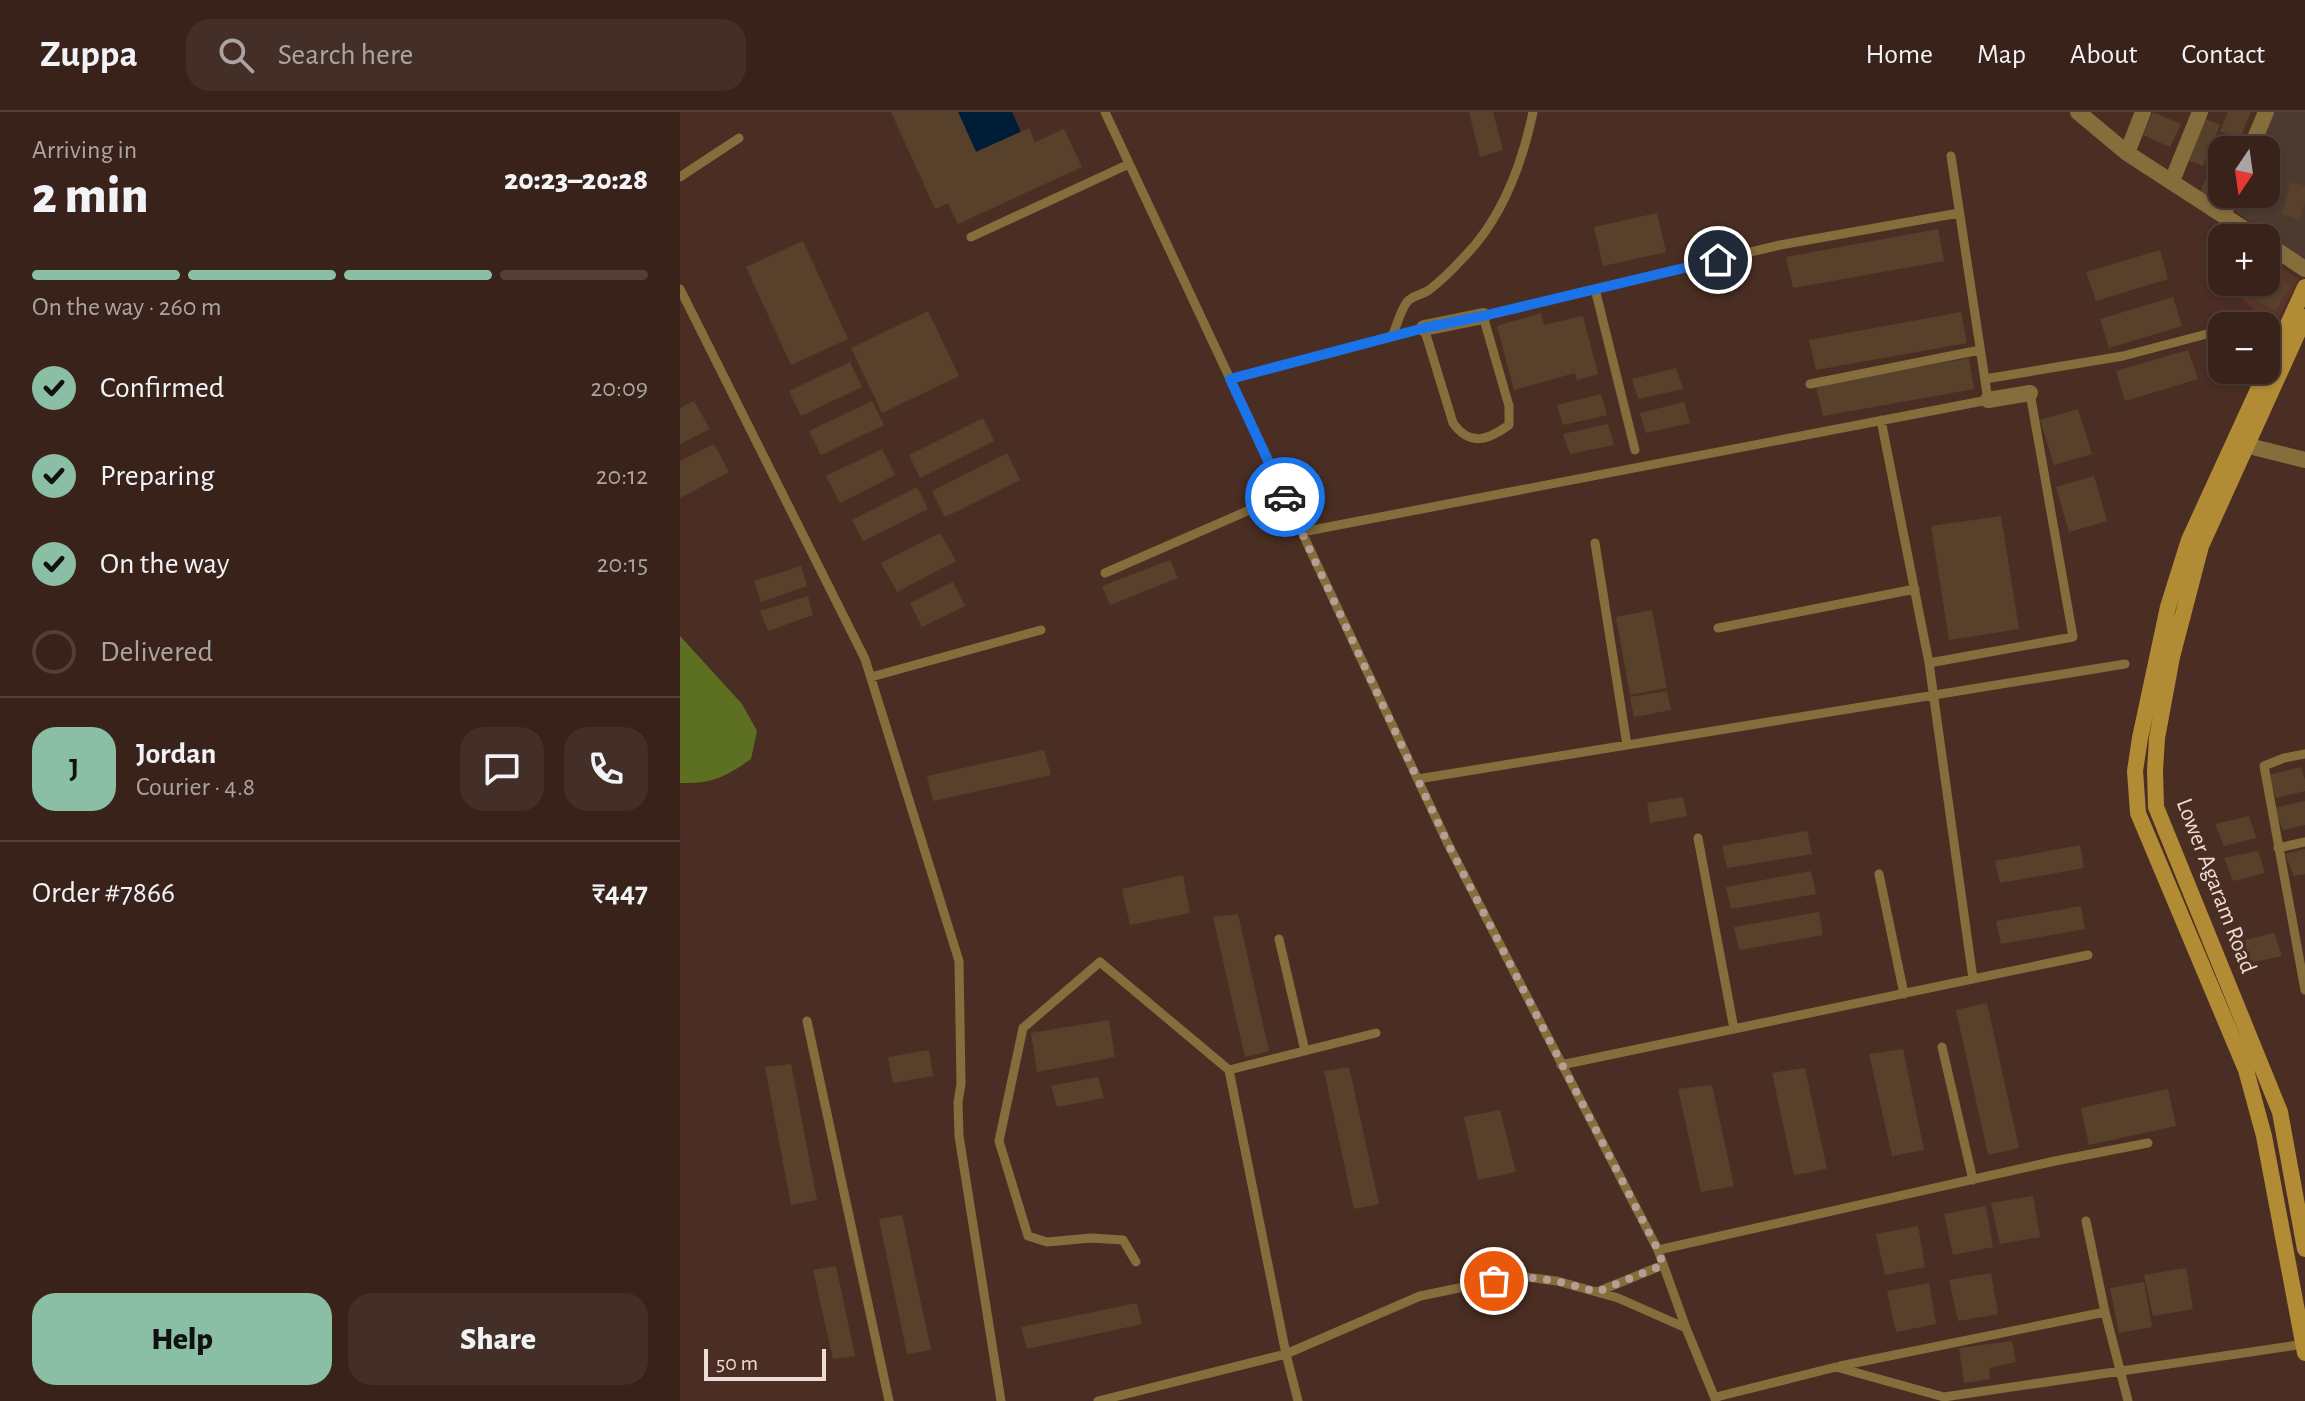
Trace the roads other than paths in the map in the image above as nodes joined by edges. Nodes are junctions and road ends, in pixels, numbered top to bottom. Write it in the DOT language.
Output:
graph roads {
  1 [pos="1105,112"];
  2 [pos="1533,112"];
  3 [pos="2143,112"];
  4 [pos="2200,112"];
  5 [pos="2266,112"];
  6 [pos="2083,114"];
  7 [pos="2256,136"];
  8 [pos="739,138"];
  9 [pos="2127,153"];
  10 [pos="1951,156"];
  11 [pos="1129,164"];
  12 [pos="680,177"];
  13 [pos="2172,181"];
  14 [pos="2226,208"];
  15 [pos="1959,213"];
  16 [pos="2223,215"];
  17 [pos="2237,224"];
  18 [pos="971,237"];
  19 [pos="2280,252"];
  20 [pos="2305,269"];
  21 [pos="2305,287"];
  22 [pos="680,289"];
  23 [pos="1595,289"];
  24 [pos="1483,316"];
  25 [pos="2305,317"];
  26 [pos="1424,328"];
  27 [pos="2208,335"];
  28 [pos="1392,336"];
  29 [pos="2287,338"];
  30 [pos="1980,350"];
  31 [pos="1230,379"];
  32 [pos="1985,379"];
  33 [pos="1810,384"];
  34 [pos="2030,393"];
  35 [pos="1988,400"];
  36 [pos="1881,420"];
  37 [pos="2240,444"];
  38 [pos="1635,450"];
  39 [pos="2305,460"];
  40 [pos="1284,495"];
  41 [pos="1302,532"];
  42 [pos="1595,543"];
  43 [pos="1105,573"];
  44 [pos="1915,589"];
  45 [pos="1718,628"];
  46 [pos="1041,630"];
  47 [pos="1929,663"];
  48 [pos="2125,664"];
  49 [pos="871,677"];
  50 [pos="1934,695"];
  51 [pos="1627,745"];
  52 [pos="2305,754"];
  53 [pos="1418,779"];
  54 [pos="1698,838"];
  55 [pos="2305,842"];
  56 [pos="2278,848"];
  57 [pos="1879,874"];
  58 [pos="1279,939"];
  59 [pos="2088,955"];
  60 [pos="1973,979"];
  61 [pos="2305,990"];
  62 [pos="1904,994"];
  63 [pos="807,1021"];
  64 [pos="1734,1029"];
  65 [pos="1376,1033"];
  66 [pos="1942,1047"];
  67 [pos="1305,1051"];
  68 [pos="1561,1065"];
  69 [pos="1229,1070"];
  70 [pos="2148,1143"];
  71 [pos="1973,1180"];
  72 [pos="2086,1221"];
  73 [pos="2305,1249"];
  74 [pos="1658,1250"];
  75 [pos="1136,1262"];
  76 [pos="1663,1265"];
  77 [pos="1597,1292"];
  78 [pos="2105,1312"];
  79 [pos="1686,1328"];
  80 [pos="2305,1347"];
  81 [pos="1286,1354"];
  82 [pos="1836,1367"];
  83 [pos="2120,1371"];
  84 [pos="1716,1399"];
  85 [pos="889,1401"];
  86 [pos="1001,1401"];
  87 [pos="1098,1401"];
  88 [pos="1298,1401"];
  89 [pos="2128,1401"];
  1 -- 11 [label="lane"];
  2 -- 28 [label="lane"];
  3 -- 9 [label="street"];
  4 -- 13 [label="street"];
  5 -- 7 [label="street"];
  6 -- 9 [label="street"];
  8 -- 12 [label="lane"];
  9 -- 13 [label="street"];
  10 -- 15 [label="lane"];
  11 -- 18 [label="lane"];
  11 -- 31 [label="lane"];
  13 -- 16 [label="street"];
  14 -- 16 [label="street"];
  15 -- 23 [label="lane"];
  15 -- 30 [label="lane"];
  16 -- 17 [label="street"];
  19 -- 20 [label="street"];
  21 -- 29 [label="main road"];
  22 -- 49 [label="lane"];
  23 -- 24 [label="lane"];
  23 -- 38 [label="lane"];
  24 -- 26 [label="street"];
  24 -- 26 [label="lane"];
  25 -- 29 [label="main road, Lower Agaram Road"];
  26 -- 28 [label="lane"];
  27 -- 32 [label="lane"];
  28 -- 31 [label="lane"];
  29 -- 37 [label="main road, Lower Agaram Road"];
  30 -- 32 [label="lane"];
  30 -- 33 [label="lane"];
  31 -- 40 [label="lane"];
  32 -- 35 [label="lane"];
  34 -- 35 [label="street"];
  34 -- 47 [label="lane"];
  35 -- 36 [label="lane"];
  36 -- 41 [label="lane"];
  36 -- 44 [label="lane"];
  37 -- 39 [label="street"];
  37 -- 73 [label="main road, Lower Agaram Road"];
  37 -- 80 [label="main road, Lower Agaram Road"];
  40 -- 41 [label="lane"];
  40 -- 43 [label="lane"];
  41 -- 53 [label="lane"];
  42 -- 51 [label="lane"];
  44 -- 45 [label="lane"];
  44 -- 47 [label="lane"];
  46 -- 49 [label="lane"];
  47 -- 50 [label="lane"];
  48 -- 50 [label="lane"];
  49 -- 86 [label="lane"];
  50 -- 51 [label="lane"];
  50 -- 60 [label="lane"];
  51 -- 53 [label="lane"];
  52 -- 56 [label="lane"];
  53 -- 68 [label="lane"];
  54 -- 64 [label="lane"];
  55 -- 56 [label="lane"];
  56 -- 61 [label="lane"];
  57 -- 62 [label="lane"];
  58 -- 67 [label="lane"];
  59 -- 60 [label="lane"];
  60 -- 62 [label="lane"];
  62 -- 64 [label="lane"];
  63 -- 85 [label="lane"];
  64 -- 68 [label="lane"];
  65 -- 67 [label="lane"];
  66 -- 71 [label="lane"];
  67 -- 69 [label="lane"];
  68 -- 74 [label="lane"];
  69 -- 75 [label="lane"];
  69 -- 81 [label="lane"];
  70 -- 71 [label="lane"];
  71 -- 74 [label="lane"];
  72 -- 78 [label="lane"];
  74 -- 76 [label="lane"];
  76 -- 77 [label="lane"];
  76 -- 79 [label="lane"];
  77 -- 79 [label="lane"];
  77 -- 81 [label="lane"];
  78 -- 82 [label="lane"];
  78 -- 83 [label="lane"];
  79 -- 84 [label="lane"];
  80 -- 83 [label="lane"];
  81 -- 87 [label="lane"];
  81 -- 88 [label="lane"];
  82 -- 83 [label="lane"];
  82 -- 84 [label="lane"];
  83 -- 89 [label="lane"];
}
